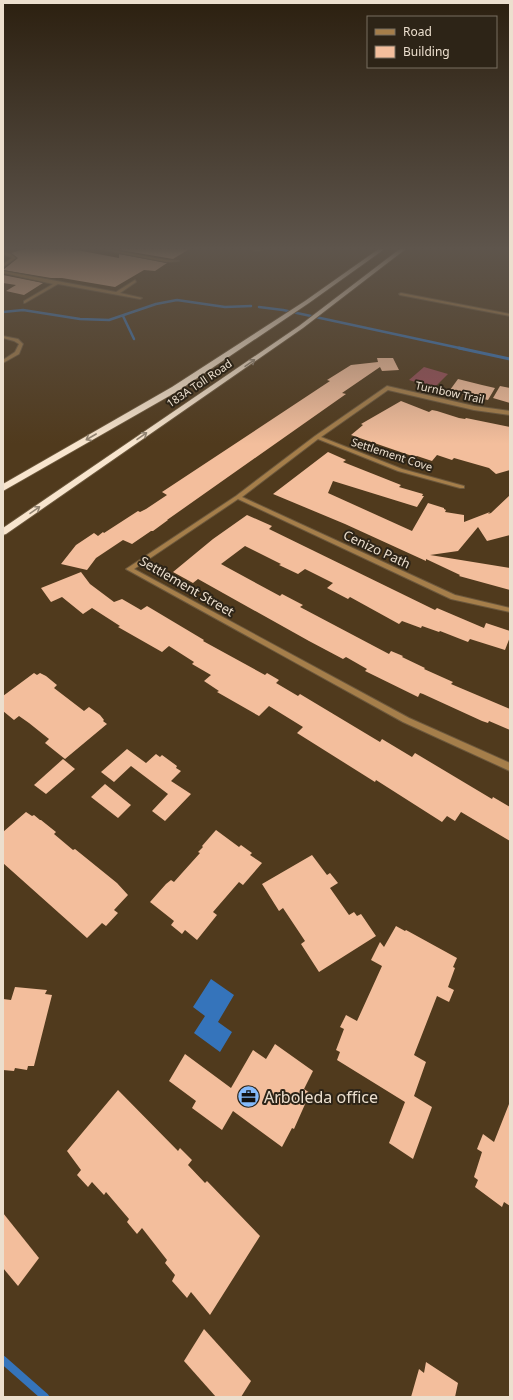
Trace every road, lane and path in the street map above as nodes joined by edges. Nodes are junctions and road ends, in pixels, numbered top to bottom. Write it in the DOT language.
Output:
graph roads {
  1 [pos="290,313"];
  2 [pos="319,313"];
  3 [pos="3,337"];
  4 [pos="3,362"];
  5 [pos="387,388"];
  6 [pos="510,413"];
  7 [pos="317,437"];
  8 [pos="5,486"];
  9 [pos="462,486"];
  10 [pos="238,497"];
  11 [pos="3,532"];
  12 [pos="510,610"];
  13 [pos="510,767"];
  1 -- 8 [label="highway, 183A Toll Road, one-way"];
  11 -- 2 [label="highway, 183A Toll Road, one-way"];
  3 -- 4 [label="street"];
  5 -- 6 [label="street, Turnbow Trail"];
  5 -- 7 [label="street, Settlement Street"];
  7 -- 9 [label="street, Settlement Cove"];
  7 -- 10 [label="street, Settlement Street"];
  10 -- 12 [label="street, Cenizo Path"];
  10 -- 13 [label="street, Settlement Street"];
}
